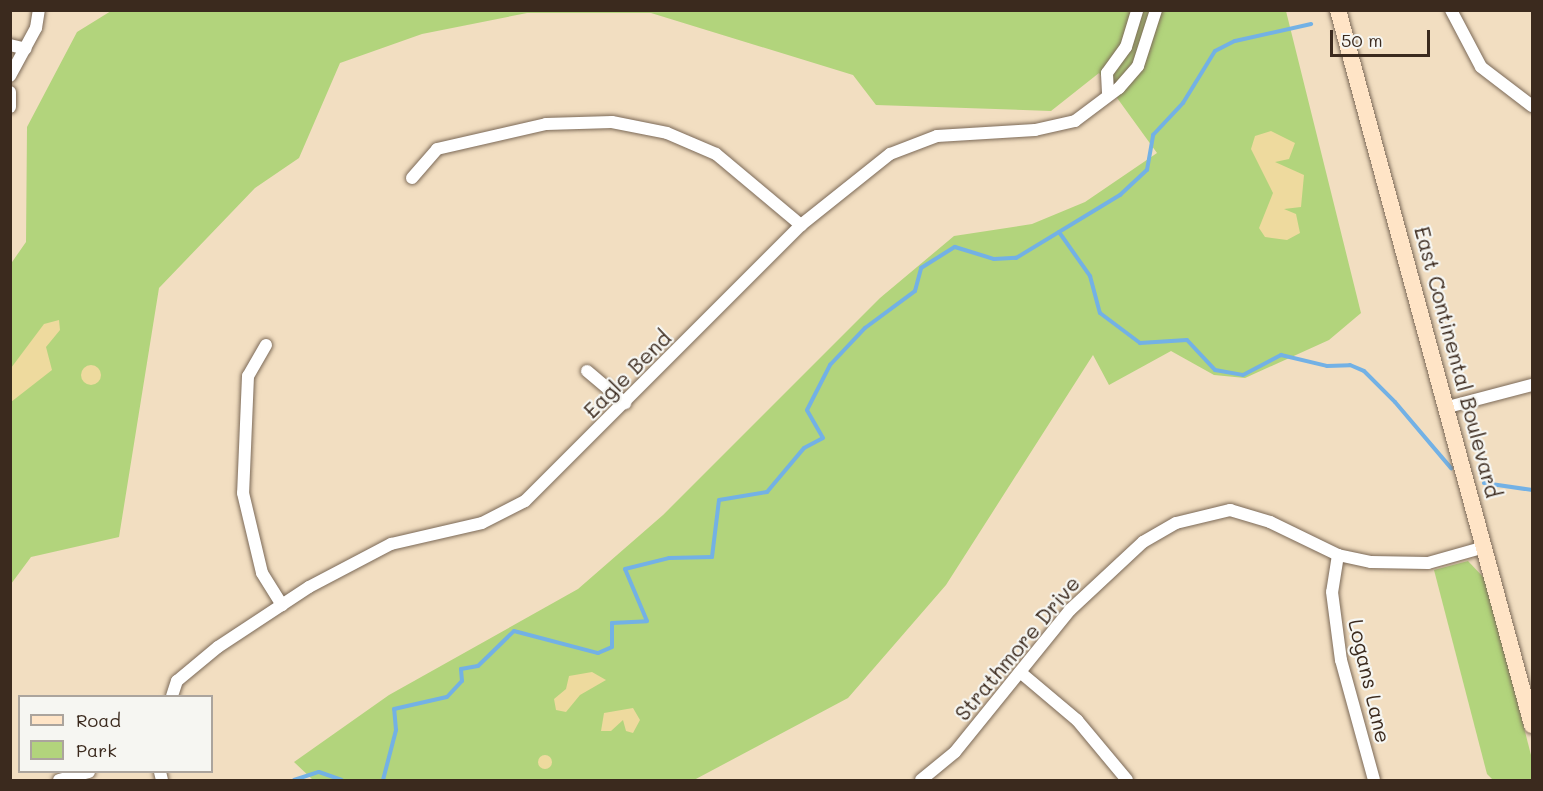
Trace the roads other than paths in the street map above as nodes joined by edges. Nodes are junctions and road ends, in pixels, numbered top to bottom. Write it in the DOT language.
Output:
graph roads {
  1 [pos="39,10"];
  2 [pos="1137,10"];
  3 [pos="1156,10"];
  4 [pos="1338,10"];
  5 [pos="1451,10"];
  6 [pos="10,45"];
  7 [pos="26,49"];
  8 [pos="10,76"];
  9 [pos="10,92"];
  10 [pos="1107,93"];
  11 [pos="1533,106"];
  12 [pos="10,107"];
  13 [pos="412,177"];
  14 [pos="801,225"];
  15 [pos="266,345"];
  16 [pos="587,371"];
  17 [pos="1533,385"];
  18 [pos="625,403"];
  19 [pos="1448,407"];
  20 [pos="1485,547"];
  21 [pos="1338,555"];
  22 [pos="282,604"];
  23 [pos="1020,672"];
  24 [pos="172,695"];
  25 [pos="1533,725"];
  26 [pos="82,773"];
  27 [pos="59,780"];
  28 [pos="921,780"];
  29 [pos="1127,780"];
  30 [pos="1374,780"];
  1 -- 7 [label="street"];
  2 -- 10 [label="street"];
  3 -- 10 [label="street, Eagle Bend"];
  4 -- 19 [label="main road, East Continental Boulevard"];
  5 -- 11 [label="street"];
  6 -- 7 [label="street"];
  7 -- 8 [label="street"];
  9 -- 12 [label="street"];
  10 -- 14 [label="street, Eagle Bend"];
  13 -- 14 [label="street"];
  14 -- 18 [label="street, Eagle Bend"];
  15 -- 22 [label="street"];
  16 -- 18 [label="street"];
  17 -- 19 [label="street"];
  18 -- 22 [label="street, Eagle Bend"];
  19 -- 20 [label="main road, East Continental Boulevard"];
  20 -- 21 [label="street, Strathmore Drive"];
  20 -- 25 [label="main road, East Continental Boulevard"];
  21 -- 23 [label="street, Strathmore Drive"];
  21 -- 30 [label="street, Logans Lane"];
  22 -- 24 [label="street, Eagle Bend"];
  23 -- 28 [label="street, Strathmore Drive"];
  23 -- 29 [label="street"];
  26 -- 27 [label="street"];
}
